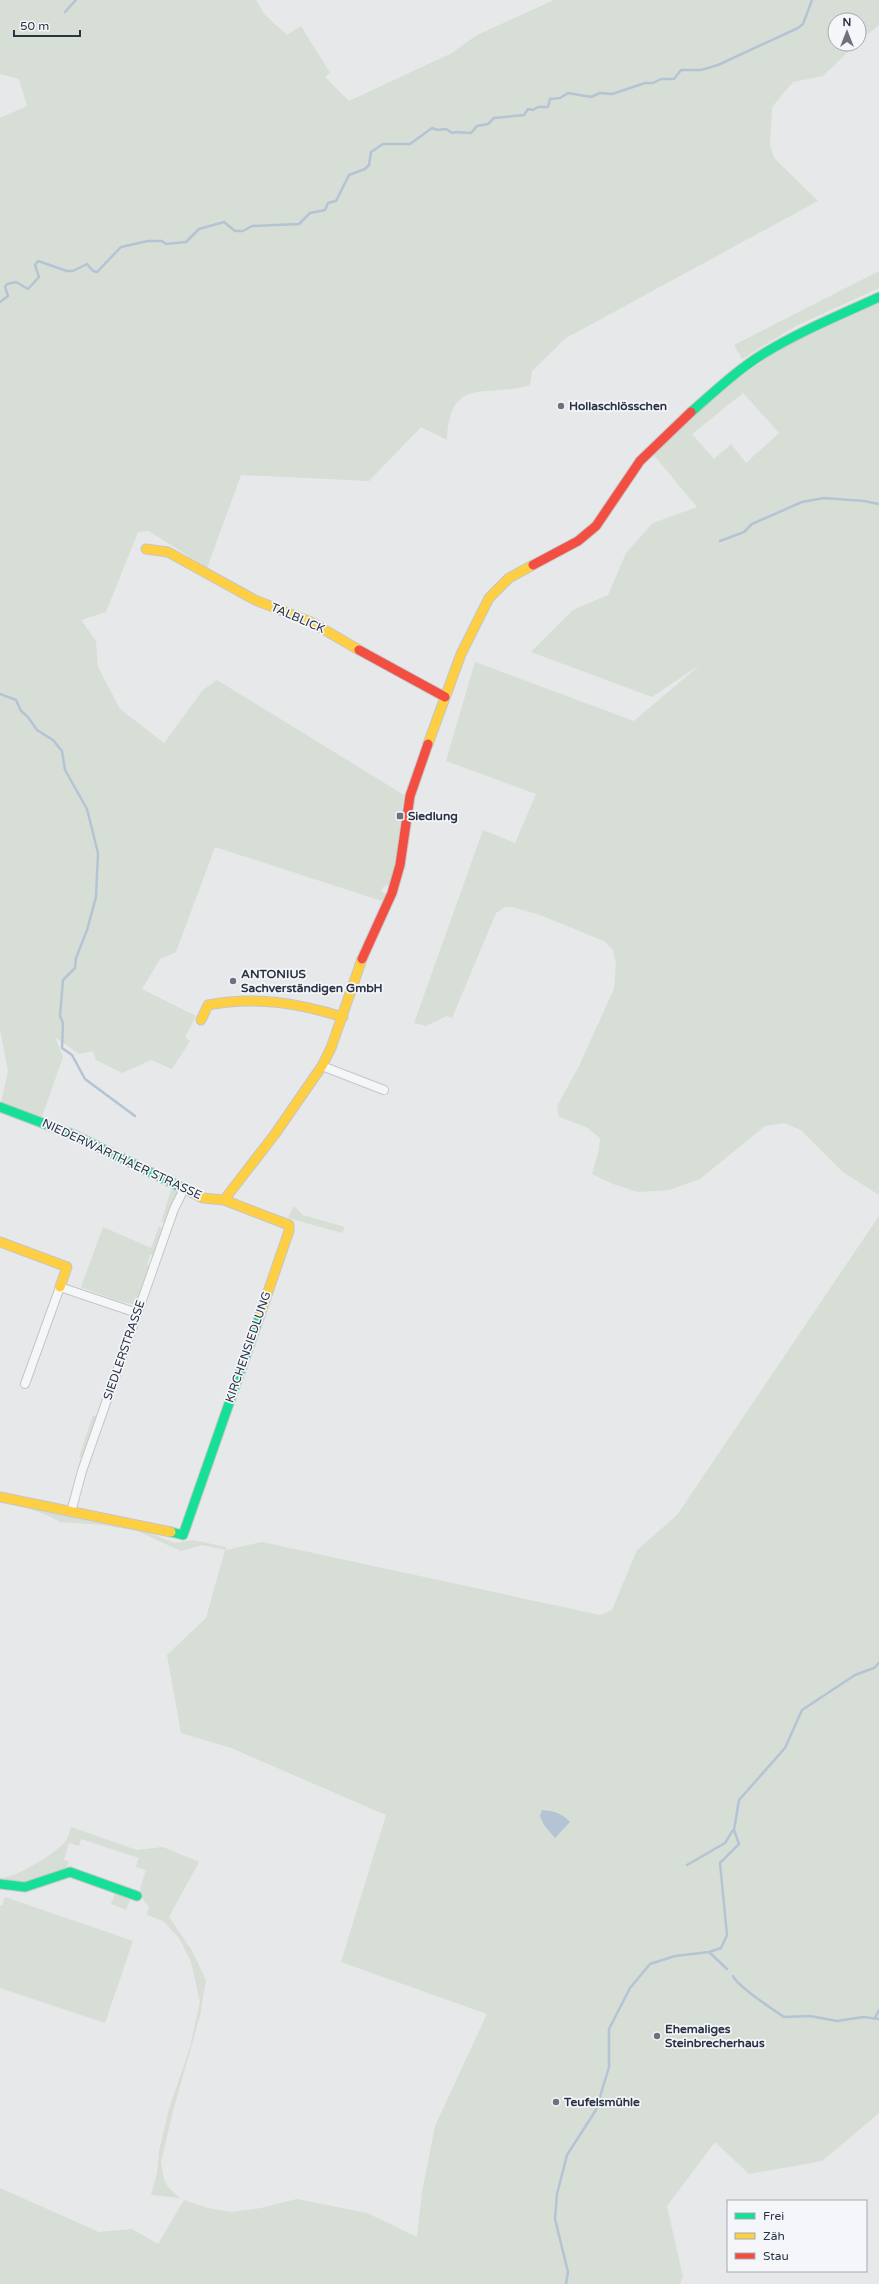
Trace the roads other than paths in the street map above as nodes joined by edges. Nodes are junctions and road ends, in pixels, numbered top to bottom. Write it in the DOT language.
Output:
graph roads {
  1 [pos="879,297"];
  2 [pos="146,549"];
  3 [pos="445,697"];
  4 [pos="343,1018"];
  5 [pos="201,1020"];
  6 [pos="322,1066"];
  7 [pos="384,1090"];
  8 [pos="0,1108"];
  9 [pos="184,1189"];
  10 [pos="224,1200"];
  11 [pos="0,1242"];
  12 [pos="60,1287"];
  13 [pos="137,1313"];
  14 [pos="25,1384"];
  15 [pos="0,1497"];
  16 [pos="70,1512"];
  17 [pos="0,1884"];
  18 [pos="137,1896"];
  1 -- 3 [label="street"];
  2 -- 3 [label="street, TALBLICK"];
  3 -- 4 [label="street"];
  4 -- 5 [label="street"];
  4 -- 6 [label="street"];
  6 -- 7 [label="street"];
  6 -- 10 [label="street"];
  8 -- 9 [label="street, NIEDERWARTHAER STRASSE"];
  9 -- 10 [label="street, NIEDERWARTHAER STRASSE"];
  9 -- 13 [label="street, SIEDLERSTRASSE"];
  10 -- 16 [label="street, KIRCHENSIEDLUNG"];
  11 -- 12 [label="street"];
  12 -- 13 [label="street"];
  12 -- 14 [label="street"];
  13 -- 16 [label="street, SIEDLERSTRASSE"];
  15 -- 16 [label="street"];
  17 -- 18 [label="street"];
}
